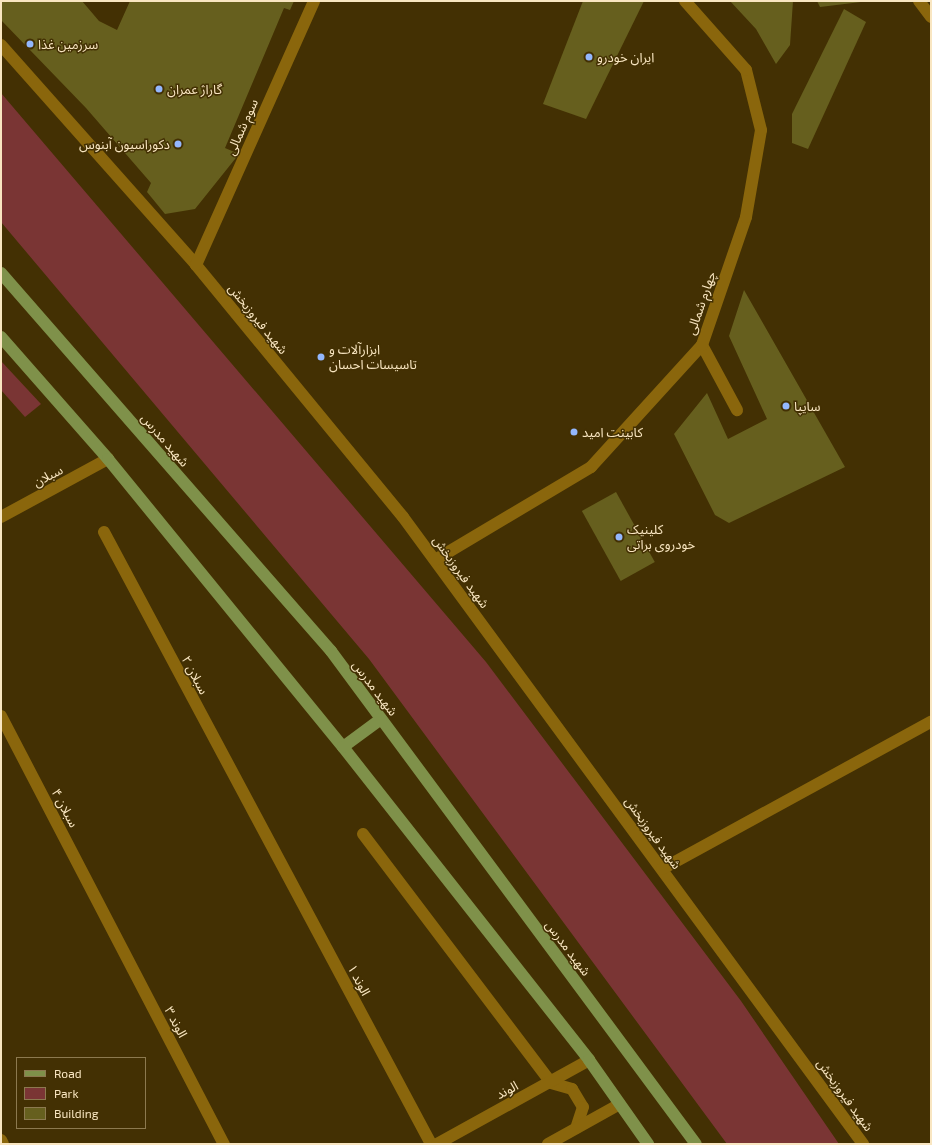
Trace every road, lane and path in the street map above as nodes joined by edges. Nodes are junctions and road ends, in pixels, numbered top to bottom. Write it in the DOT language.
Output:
graph roads {
  1 [pos="314,1"];
  2 [pos="686,1"];
  3 [pos="919,1"];
  4 [pos="931,17"];
  5 [pos="1,45"];
  6 [pos="196,265"];
  7 [pos="1,273"];
  8 [pos="1,337"];
  9 [pos="702,345"];
  10 [pos="737,410"];
  11 [pos="108,459"];
  12 [pos="1,516"];
  13 [pos="104,532"];
  14 [pos="435,560"];
  15 [pos="1,716"];
  16 [pos="381,719"];
  17 [pos="931,722"];
  18 [pos="343,747"];
  19 [pos="261,830"];
  20 [pos="363,834"];
  21 [pos="662,869"];
  22 [pos="103,912"];
  23 [pos="589,1060"];
  24 [pos="551,1083"];
  25 [pos="620,1104"];
  26 [pos="576,1128"];
  27 [pos="1,1140"];
  28 [pos="3,1144"];
  29 [pos="224,1144"];
  30 [pos="431,1144"];
  31 [pos="437,1144"];
  32 [pos="548,1144"];
  33 [pos="648,1144"];
  34 [pos="696,1144"];
  35 [pos="863,1144"];
  1 -- 6 [label="street, سوم شمالی"];
  2 -- 9 [label="street, چهارم شمالی"];
  3 -- 4 [label="street"];
  5 -- 6 [label="street, شهید فیروزبخش"];
  6 -- 14 [label="street, شهید فیروزبخش"];
  7 -- 16 [label="main road, شهید مدرس"];
  8 -- 11 [label="main road"];
  9 -- 10 [label="street"];
  9 -- 14 [label="street, چهارم شمالی"];
  11 -- 12 [label="street, سبلان"];
  11 -- 18 [label="main road"];
  13 -- 19 [label="street, سبلان ۲"];
  14 -- 21 [label="street, شهید فیروزبخش"];
  15 -- 22 [label="street, سبلان ۴"];
  16 -- 18 [label="main road"];
  16 -- 34 [label="main road, شهید مدرس"];
  17 -- 21 [label="street"];
  18 -- 23 [label="main road"];
  19 -- 30 [label="street, الوند ۱"];
  20 -- 24 [label="street"];
  21 -- 35 [label="street, شهید فیروزبخش"];
  22 -- 29 [label="street, الوند ۳"];
  23 -- 24 [label="street, الوند"];
  23 -- 25 [label="main road"];
  24 -- 26 [label="street"];
  24 -- 31 [label="street, الوند"];
  25 -- 26 [label="street"];
  25 -- 33 [label="main road"];
  26 -- 32 [label="street"];
  27 -- 28 [label="street"];
}
